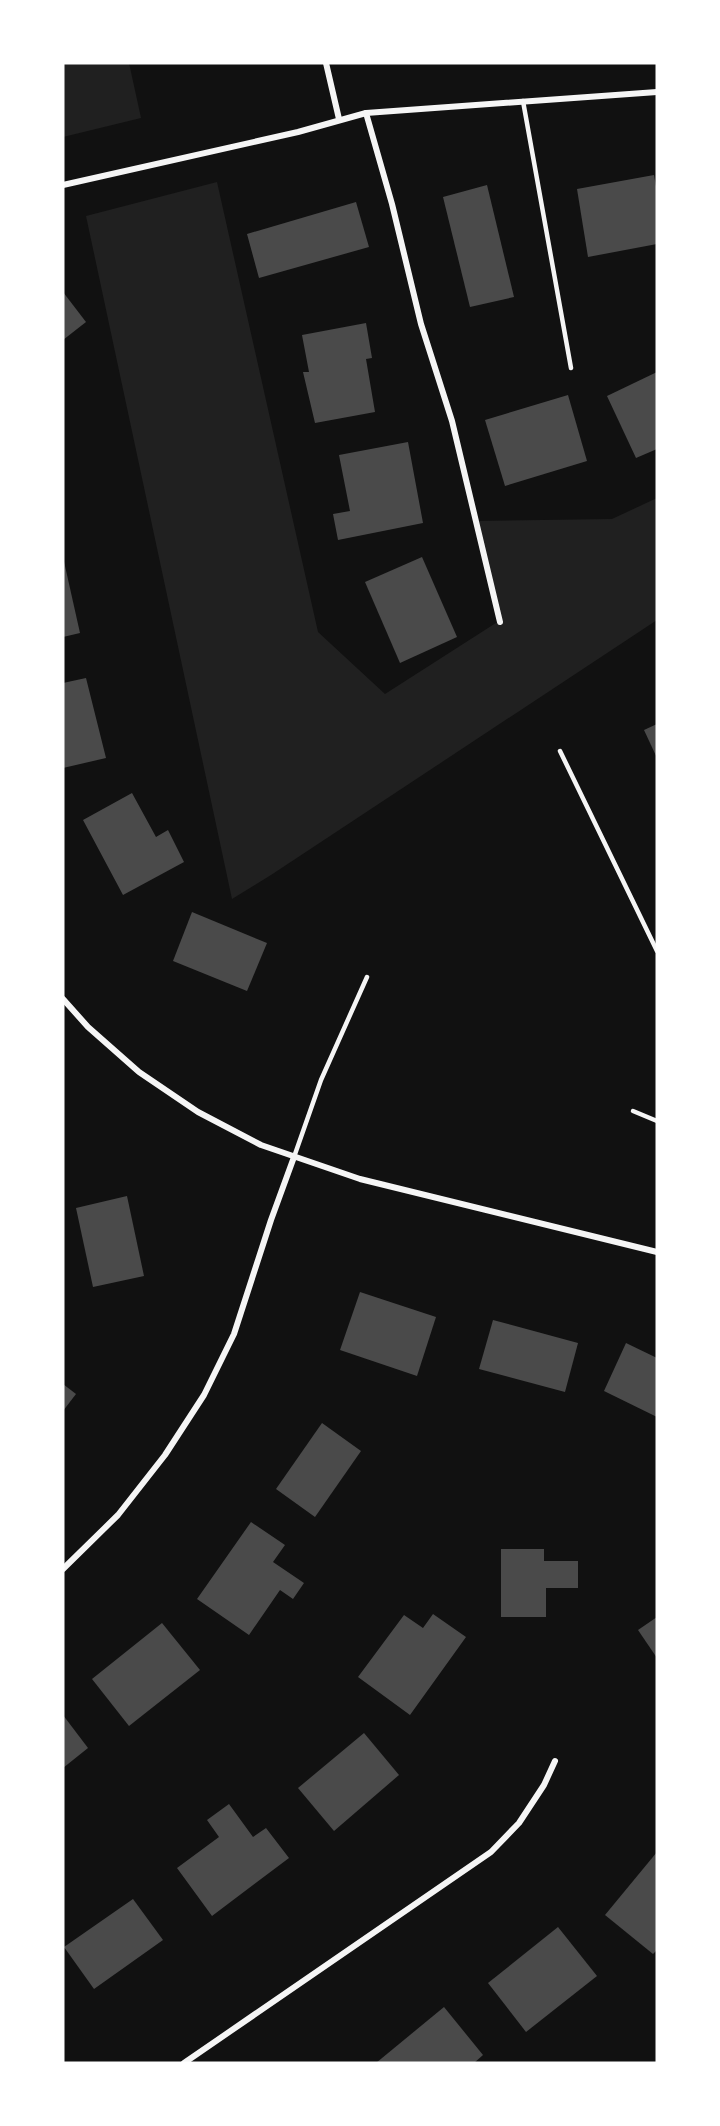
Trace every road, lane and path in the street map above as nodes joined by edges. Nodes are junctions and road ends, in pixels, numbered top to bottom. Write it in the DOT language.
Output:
graph roads {
  1 [pos="326,63"];
  2 [pos="657,92"];
  3 [pos="523,101"];
  4 [pos="366,113"];
  5 [pos="339,119"];
  6 [pos="63,185"];
  7 [pos="571,368"];
  8 [pos="500,622"];
  9 [pos="560,751"];
  10 [pos="657,951"];
  11 [pos="367,976"];
  12 [pos="63,999"];
  13 [pos="633,1111"];
  14 [pos="657,1121"];
  15 [pos="294,1157"];
  16 [pos="657,1252"];
  17 [pos="63,1569"];
  18 [pos="555,1761"];
  19 [pos="184,2063"];
  1 -- 5 [label="street"];
  2 -- 3 [label="street"];
  3 -- 4 [label="street"];
  3 -- 7 [label="lane"];
  4 -- 5 [label="street"];
  4 -- 8 [label="street"];
  5 -- 6 [label="street"];
  9 -- 10 [label="lane"];
  11 -- 15 [label="lane"];
  12 -- 15 [label="street"];
  13 -- 14 [label="lane"];
  15 -- 16 [label="street"];
  15 -- 17 [label="street"];
  18 -- 19 [label="street"];
}
